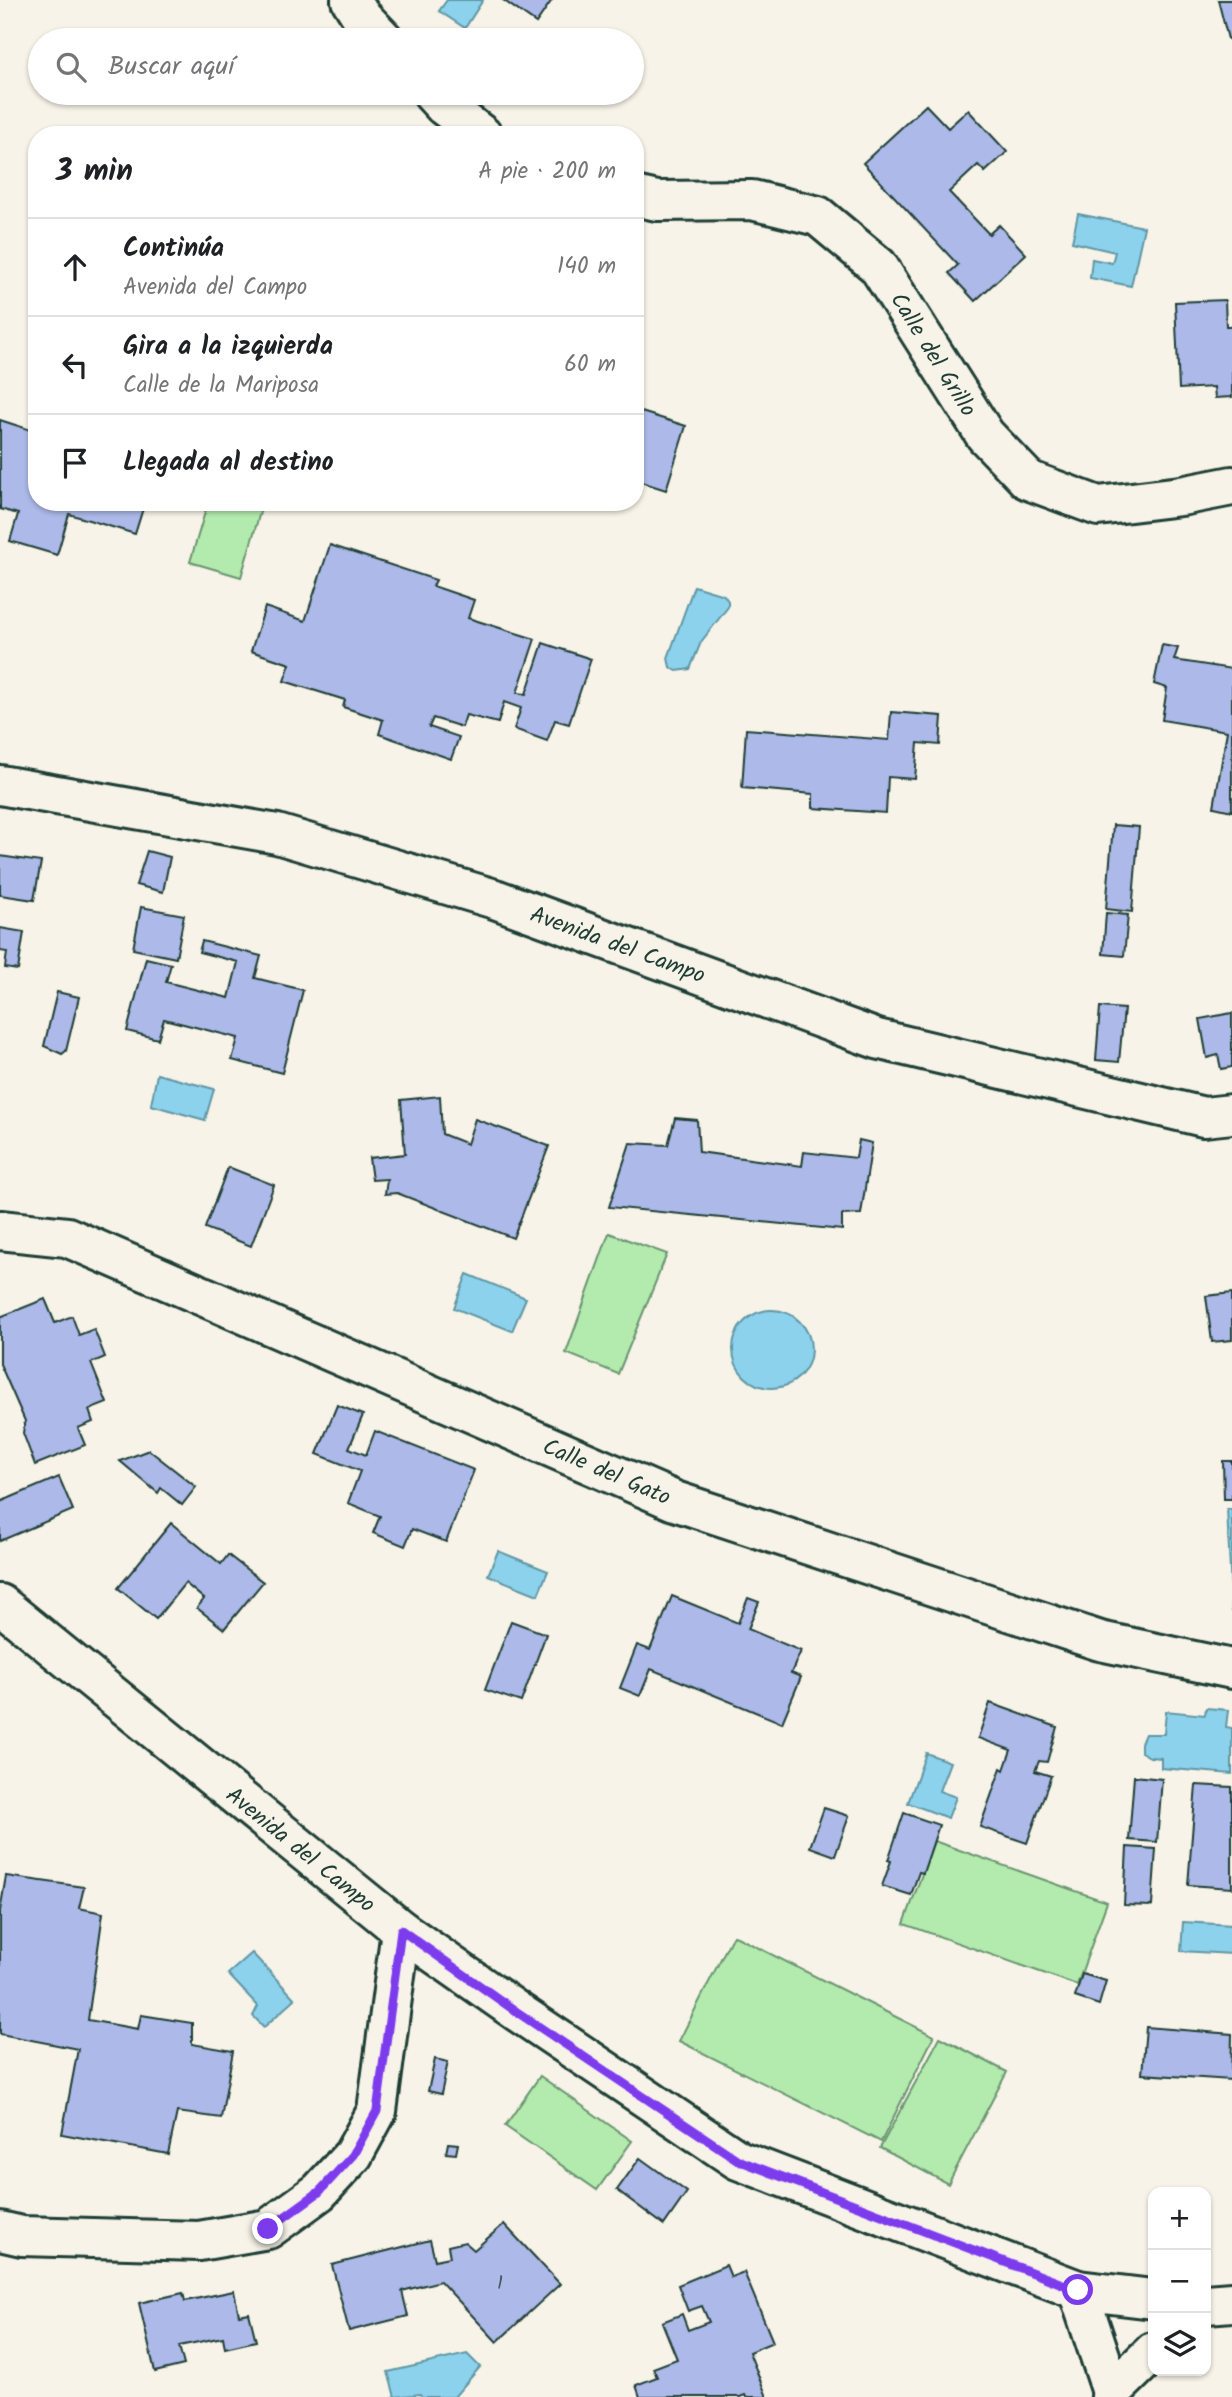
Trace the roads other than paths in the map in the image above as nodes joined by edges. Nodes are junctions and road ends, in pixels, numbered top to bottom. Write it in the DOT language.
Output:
graph roads {
  1 [pos="351,0"];
  2 [pos="372,28"];
  3 [pos="443,105"];
  4 [pos="470,126"];
  5 [pos="644,198"];
  6 [pos="1232,486"];
  7 [pos="0,785"];
  8 [pos="1232,1114"];
  9 [pos="0,1230"];
  10 [pos="0,1604"];
  11 [pos="1232,1669"];
  12 [pos="401,1930"];
  13 [pos="0,2231"];
  14 [pos="1078,2290"];
  15 [pos="1148,2298"];
  16 [pos="1232,2302"];
  17 [pos="1211,2304"];
  18 [pos="1148,2357"];
  19 [pos="1111,2394"];
  1 -- 2 [label="street"];
  3 -- 4 [label="street"];
  5 -- 6 [label="street, Calle del Grillo"];
  7 -- 8 [label="street, Avenida del Campo"];
  9 -- 11 [label="street, Calle del Gato"];
  10 -- 12 [label="street, Avenida del Campo"];
  12 -- 13 [label="street"];
  12 -- 14 [label="street, Avenida del Campo"];
  14 -- 15 [label="street, Avenida del Campo"];
  14 -- 19 [label="street"];
  16 -- 17 [label="street"];
  18 -- 19 [label="street"];
}
